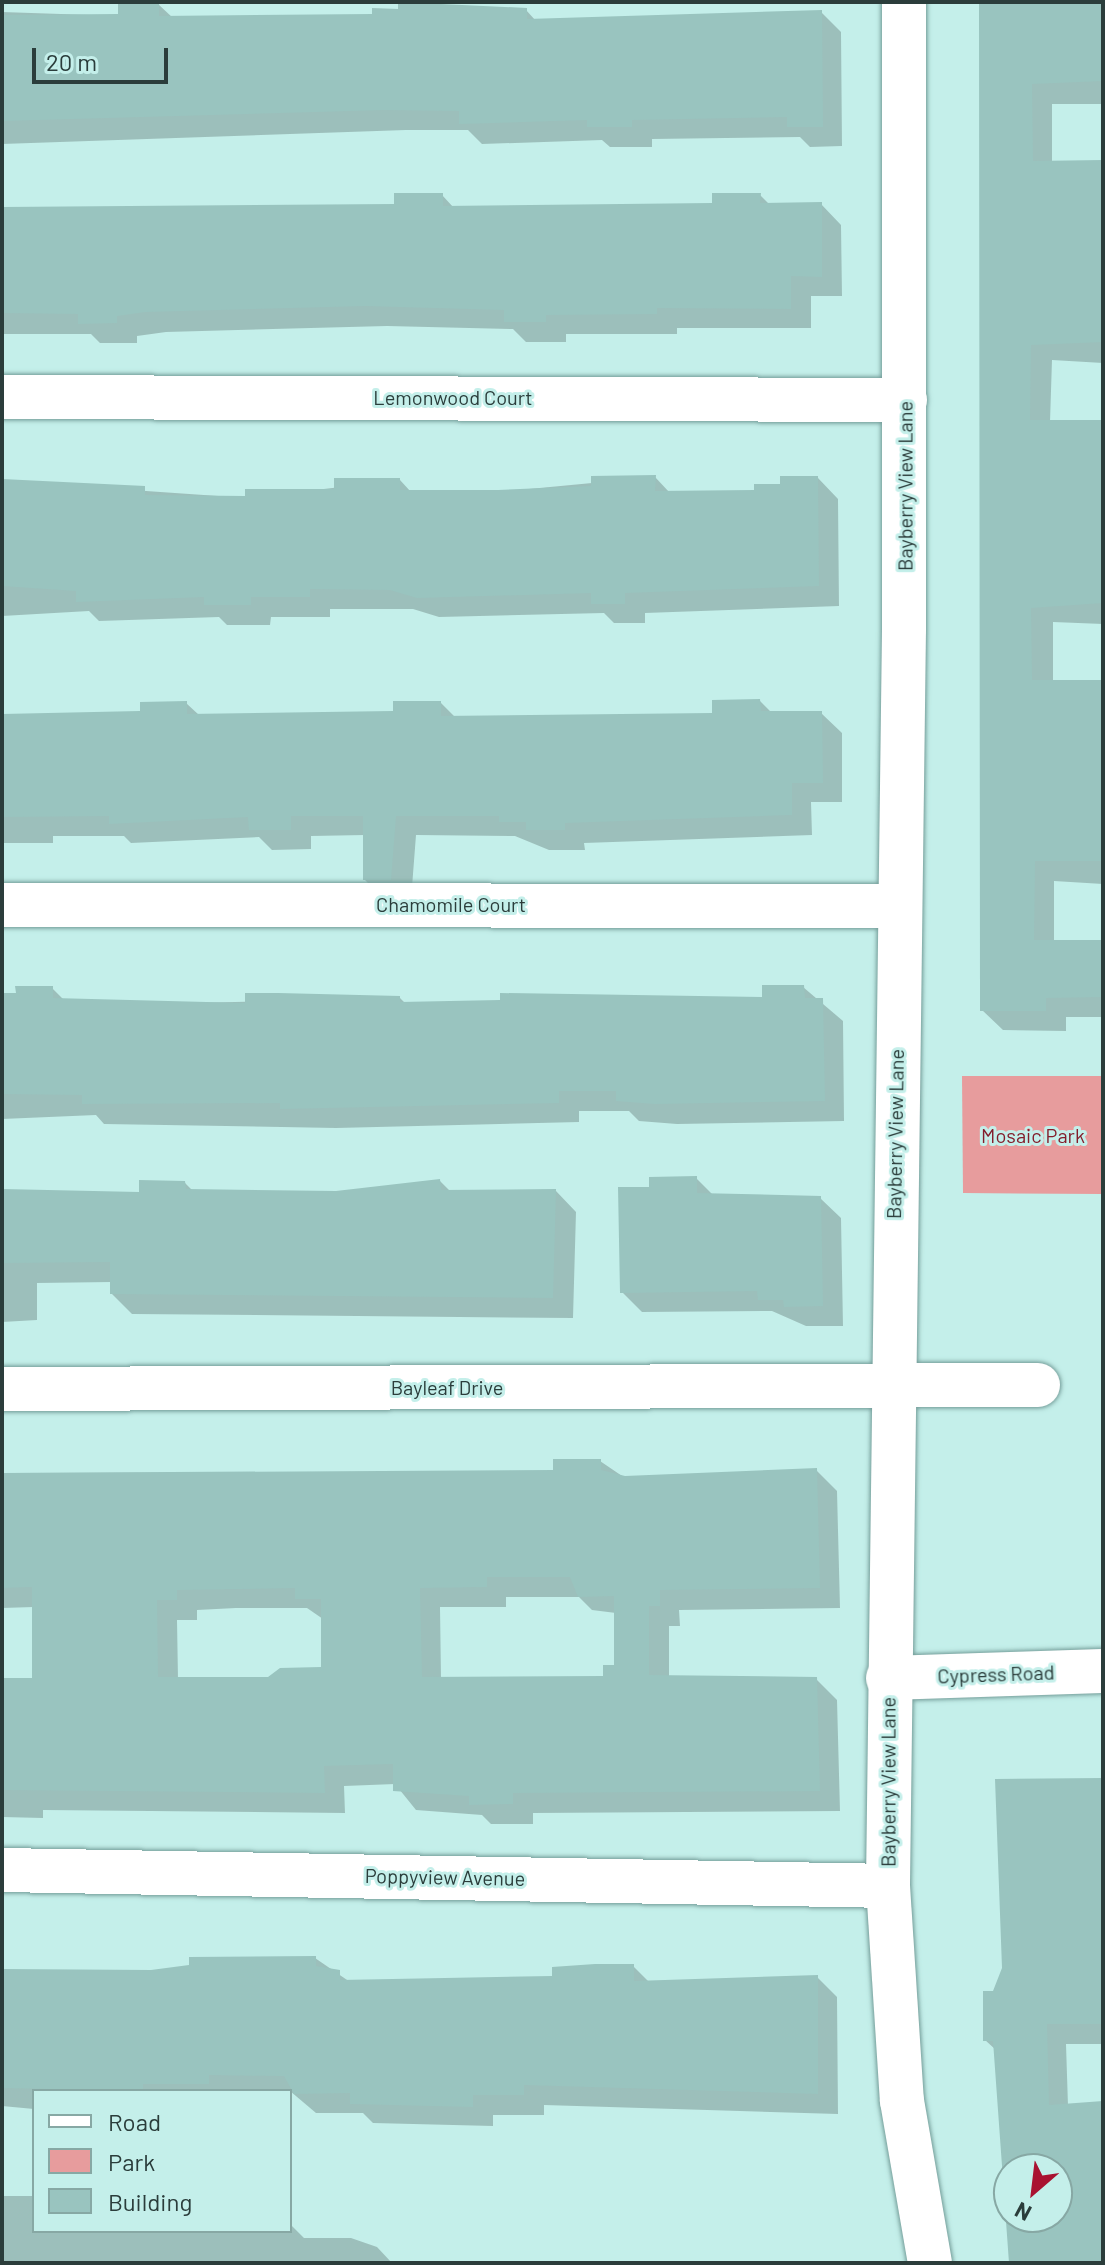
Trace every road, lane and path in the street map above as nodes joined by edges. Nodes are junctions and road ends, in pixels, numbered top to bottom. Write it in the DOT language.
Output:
graph roads {
  1 [pos="904,2"];
  2 [pos="2,397"];
  3 [pos="905,400"];
  4 [pos="2,905"];
  5 [pos="900,906"];
  6 [pos="1038,1385"];
  7 [pos="891,1386"];
  8 [pos="2,1389"];
  9 [pos="1103,1671"];
  10 [pos="888,1678"];
  11 [pos="2,1870"];
  12 [pos="888,1886"];
  13 [pos="930,2263"];
  1 -- 3 [label="street, Bayberry View Lane"];
  2 -- 3 [label="street, Lemonwood Court"];
  3 -- 5 [label="street, Bayberry View Lane"];
  4 -- 5 [label="street, Chamomile Court"];
  5 -- 7 [label="street, Bayberry View Lane"];
  6 -- 7 [label="street, Bayleaf Drive"];
  7 -- 8 [label="street, Bayleaf Drive"];
  7 -- 10 [label="street, Bayberry View Lane"];
  9 -- 10 [label="street, Cypress Road"];
  10 -- 12 [label="street, Bayberry View Lane"];
  11 -- 12 [label="street, Poppyview Avenue"];
  12 -- 13 [label="street, Bayberry View Lane"];
}
